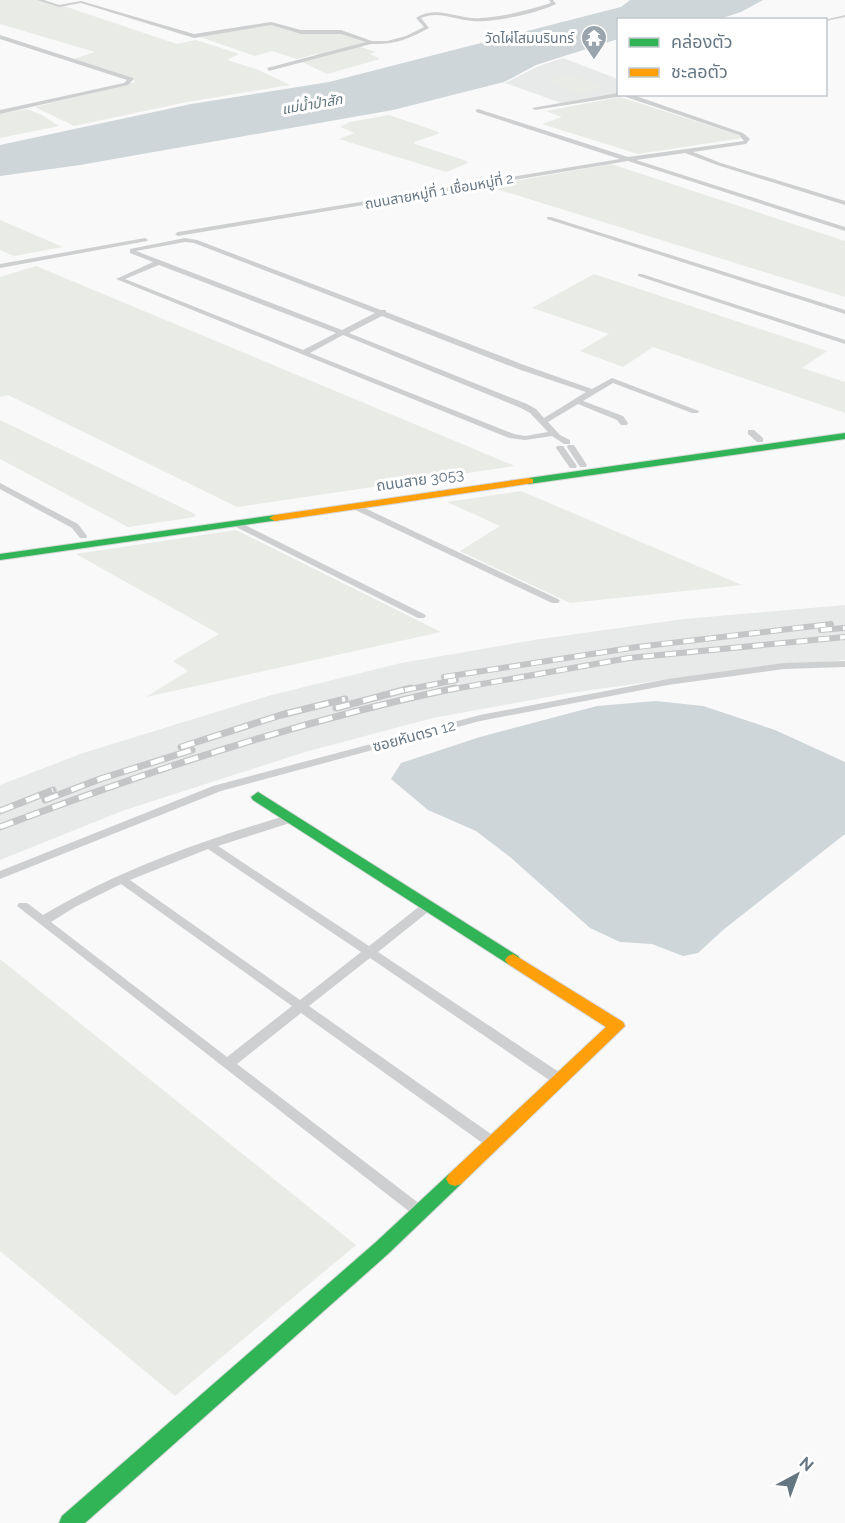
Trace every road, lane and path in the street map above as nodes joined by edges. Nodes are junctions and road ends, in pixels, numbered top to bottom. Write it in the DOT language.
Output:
graph roads {
  1 [pos="39,0"];
  2 [pos="551,0"];
  3 [pos="78,1"];
  4 [pos="845,16"];
  5 [pos="827,20"];
  6 [pos="0,37"];
  7 [pos="371,42"];
  8 [pos="269,69"];
  9 [pos="617,95"];
  10 [pos="629,96"];
  11 [pos="535,108"];
  12 [pos="478,111"];
  13 [pos="0,112"];
  14 [pos="686,151"];
  15 [pos="629,159"];
  16 [pos="845,203"];
  17 [pos="549,218"];
  18 [pos="845,229"];
  19 [pos="159,262"];
  20 [pos="0,266"];
  21 [pos="640,275"];
  22 [pos="382,312"];
  23 [pos="845,312"];
  24 [pos="342,333"];
  25 [pos="845,342"];
  26 [pos="303,353"];
  27 [pos="592,392"];
  28 [pos="577,402"];
  29 [pos="695,411"];
  30 [pos="543,422"];
  31 [pos="624,423"];
  32 [pos="845,427"];
  33 [pos="845,436"];
  34 [pos="561,442"];
  35 [pos="578,466"];
  36 [pos="0,486"];
  37 [pos="354,506"];
  38 [pos="236,523"];
  39 [pos="83,536"];
  40 [pos="0,548"];
  41 [pos="0,557"];
  42 [pos="555,601"];
  43 [pos="421,616"];
  44 [pos="845,664"];
  45 [pos="258,797"];
  46 [pos="292,818"];
  47 [pos="208,844"];
  48 [pos="0,875"];
  49 [pos="123,880"];
  50 [pos="429,905"];
  51 [pos="23,906"];
  52 [pos="43,921"];
  53 [pos="369,952"];
  54 [pos="300,1006"];
  55 [pos="227,1064"];
  56 [pos="560,1080"];
  57 [pos="493,1143"];
  58 [pos="420,1212"];
  59 [pos="69,1523"];
  1 -- 3 [label="street"];
  2 -- 7 [label="street"];
  3 -- 7 [label="street"];
  4 -- 5 [label="street"];
  6 -- 13 [label="street"];
  7 -- 8 [label="street"];
  9 -- 11 [label="street"];
  10 -- 14 [label="street, ถนนสายหมู่ที่ 1 เชื่อมหมู่ที่ 2"];
  12 -- 15 [label="street"];
  14 -- 15 [label="street, ถนนสายหมู่ที่ 1 เชื่อมหมู่ที่ 2"];
  14 -- 16 [label="street"];
  15 -- 18 [label="street"];
  15 -- 20 [label="street, ถนนสายหมู่ที่ 1 เชื่อมหมู่ที่ 2"];
  17 -- 23 [label="street"];
  19 -- 22 [label="street"];
  19 -- 24 [label="street"];
  19 -- 26 [label="street"];
  21 -- 25 [label="street"];
  22 -- 24 [label="street"];
  22 -- 27 [label="street"];
  24 -- 26 [label="street"];
  24 -- 30 [label="street"];
  26 -- 34 [label="street"];
  27 -- 28 [label="street"];
  27 -- 29 [label="street"];
  28 -- 30 [label="street"];
  28 -- 31 [label="street"];
  30 -- 34 [label="street"];
  32 -- 35 [label="main road, ถนนสาย 3053"];
  33 -- 37 [label="main road, ถนนสาย 3053"];
  34 -- 35 [label="street"];
  35 -- 39 [label="main road, ถนนสาย 3053"];
  36 -- 39 [label="street"];
  37 -- 38 [label="main road, ถนนสาย 3053"];
  37 -- 42 [label="street"];
  38 -- 41 [label="main road, ถนนสาย 3053"];
  38 -- 43 [label="street"];
  39 -- 40 [label="main road, ถนนสาย 3053"];
  44 -- 48 [label="street, ซอยหันตรา 12"];
  45 -- 46 [label="main road"];
  46 -- 47 [label="street"];
  46 -- 50 [label="main road"];
  47 -- 49 [label="street"];
  47 -- 53 [label="street"];
  49 -- 52 [label="street"];
  49 -- 54 [label="street"];
  50 -- 53 [label="street"];
  50 -- 56 [label="main road"];
  51 -- 52 [label="street"];
  52 -- 55 [label="street"];
  53 -- 54 [label="street"];
  53 -- 56 [label="street"];
  54 -- 55 [label="street"];
  54 -- 57 [label="street"];
  55 -- 58 [label="street"];
  56 -- 57 [label="main road"];
  57 -- 58 [label="main road"];
  58 -- 59 [label="main road"];
}
